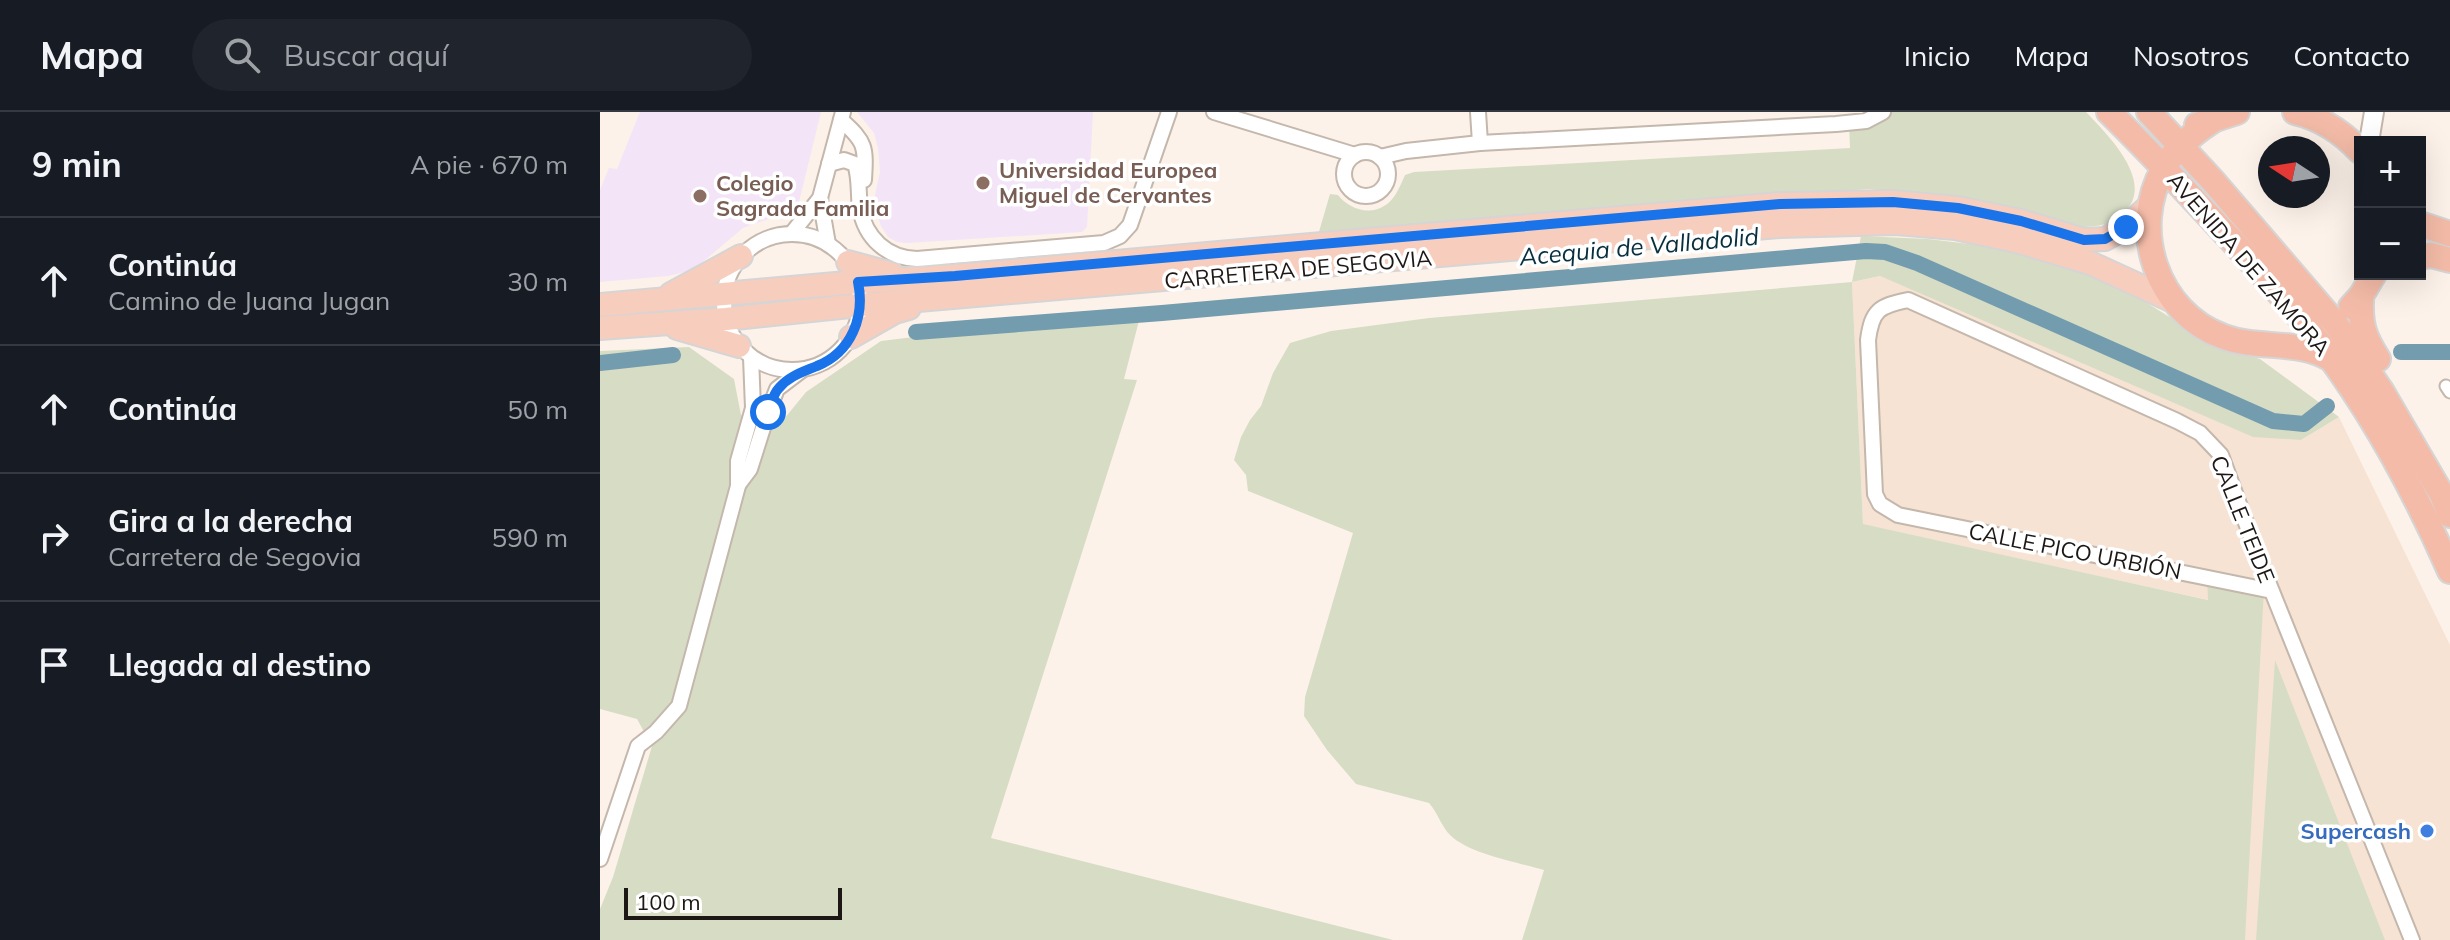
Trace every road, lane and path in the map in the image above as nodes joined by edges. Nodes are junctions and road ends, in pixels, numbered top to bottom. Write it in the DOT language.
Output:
graph roads {
  1 [pos="1169,112"];
  2 [pos="1214,112"];
  3 [pos="1478,112"];
  4 [pos="1883,112"];
  5 [pos="2097,112"];
  6 [pos="2109,112"];
  7 [pos="2149,112"];
  8 [pos="2156,112"];
  9 [pos="2237,112"];
  10 [pos="2374,112"];
  11 [pos="2306,113"];
  12 [pos="842,116"];
  13 [pos="2212,121"];
  14 [pos="2370,136"];
  15 [pos="1480,143"];
  16 [pos="2354,144"];
  17 [pos="835,145"];
  18 [pos="2180,146"];
  19 [pos="1347,156"];
  20 [pos="829,164"];
  21 [pos="1384,164"];
  22 [pos="865,165"];
  23 [pos="2164,167"];
  24 [pos="820,198"];
  25 [pos="2150,203"];
  26 [pos="860,212"];
  27 [pos="2426,226"];
  28 [pos="792,233"];
  29 [pos="2450,234"];
  30 [pos="828,244"];
  31 [pos="741,256"];
  32 [pos="2426,256"];
  33 [pos="2450,260"];
  34 [pos="853,272"];
  35 [pos="2370,280"];
  36 [pos="724,294"];
  37 [pos="2361,296"];
  38 [pos="933,300"];
  39 [pos="655,301"];
  40 [pos="2175,302"];
  41 [pos="600,305"];
  42 [pos="860,305"];
  43 [pos="726,319"];
  44 [pos="661,323"];
  45 [pos="600,328"];
  46 [pos="2325,329"];
  47 [pos="851,337"];
  48 [pos="2279,345"];
  49 [pos="745,352"];
  50 [pos="2331,359"];
  51 [pos="802,370"];
  52 [pos="738,486"];
  53 [pos="1880,504"];
  54 [pos="2446,505"];
  55 [pos="2450,571"];
  56 [pos="2272,591"];
  57 [pos="600,859"];
  58 [pos="2412,940"];
  1 -- 26 [label="street"];
  2 -- 19 [label="street"];
  3 -- 15 [label="street"];
  4 -- 15 [label="street"];
  5 -- 25 [label="highway"];
  6 -- 23 [label="highway, AVENIDA DE ZAMORA"];
  7 -- 18 [label="highway, AVENIDA DE ZAMORA"];
  8 -- 13 [label="highway"];
  9 -- 13 [label="highway"];
  10 -- 14 [label="street"];
  11 -- 16 [label="highway"];
  12 -- 17 [label="street"];
  12 -- 22 [label="street"];
  13 -- 18 [label="highway"];
  15 -- 21 [label="street"];
  17 -- 20 [label="street"];
  17 -- 22 [label="street"];
  18 -- 23 [label="highway"];
  18 -- 46 [label="highway, AVENIDA DE ZAMORA"];
  19 -- 21 [label="street"];
  19 -- 21 [label="street"];
  20 -- 24 [label="street"];
  20 -- 26 [label="street"];
  22 -- 26 [label="street"];
  23 -- 25 [label="highway"];
  23 -- 46 [label="highway, AVENIDA DE ZAMORA"];
  24 -- 28 [label="street"];
  24 -- 30 [label="street"];
  25 -- 34 [label="main road, CARRETERA DE SEGOVIA"];
  25 -- 40 [label="highway"];
  27 -- 29 [label="highway"];
  28 -- 30 [label="street"];
  28 -- 31 [label="street"];
  30 -- 34 [label="street"];
  31 -- 36 [label="street"];
  31 -- 39 [label="main road"];
  32 -- 33 [label="highway"];
  34 -- 36 [label="main road"];
  34 -- 42 [label="street"];
  35 -- 37 [label="highway"];
  36 -- 39 [label="main road"];
  36 -- 43 [label="street"];
  37 -- 46 [label="highway"];
  37 -- 54 [label="highway"];
  38 -- 40 [label="main road, CARRETERA DE SEGOVIA"];
  38 -- 42 [label="main road, CARRETERA DE SEGOVIA"];
  38 -- 47 [label="main road"];
  39 -- 41 [label="main road"];
  40 -- 48 [label="highway"];
  42 -- 43 [label="main road, CARRETERA DE SEGOVIA"];
  42 -- 47 [label="street"];
  43 -- 44 [label="main road, CARRETERA DE SEGOVIA"];
  43 -- 49 [label="street"];
  44 -- 45 [label="main road, CARRETERA DE SEGOVIA"];
  44 -- 49 [label="main road"];
  46 -- 48 [label="highway"];
  46 -- 50 [label="highway, AVENIDA DE ZAMORA"];
  46 -- 54 [label="highway, AVENIDA DE ZAMORA"];
  47 -- 51 [label="street"];
  48 -- 50 [label="highway"];
  49 -- 51 [label="street"];
  49 -- 52 [label="street"];
  50 -- 55 [label="highway, AVENIDA DE ZAMORA"];
  51 -- 52 [label="street"];
  52 -- 57 [label="street"];
  53 -- 56 [label="street, CALLE PICO URBIÓN"];
  53 -- 56 [label="street, CALLE TEIDE"];
  56 -- 58 [label="street, CALLE TEIDE"];
}
